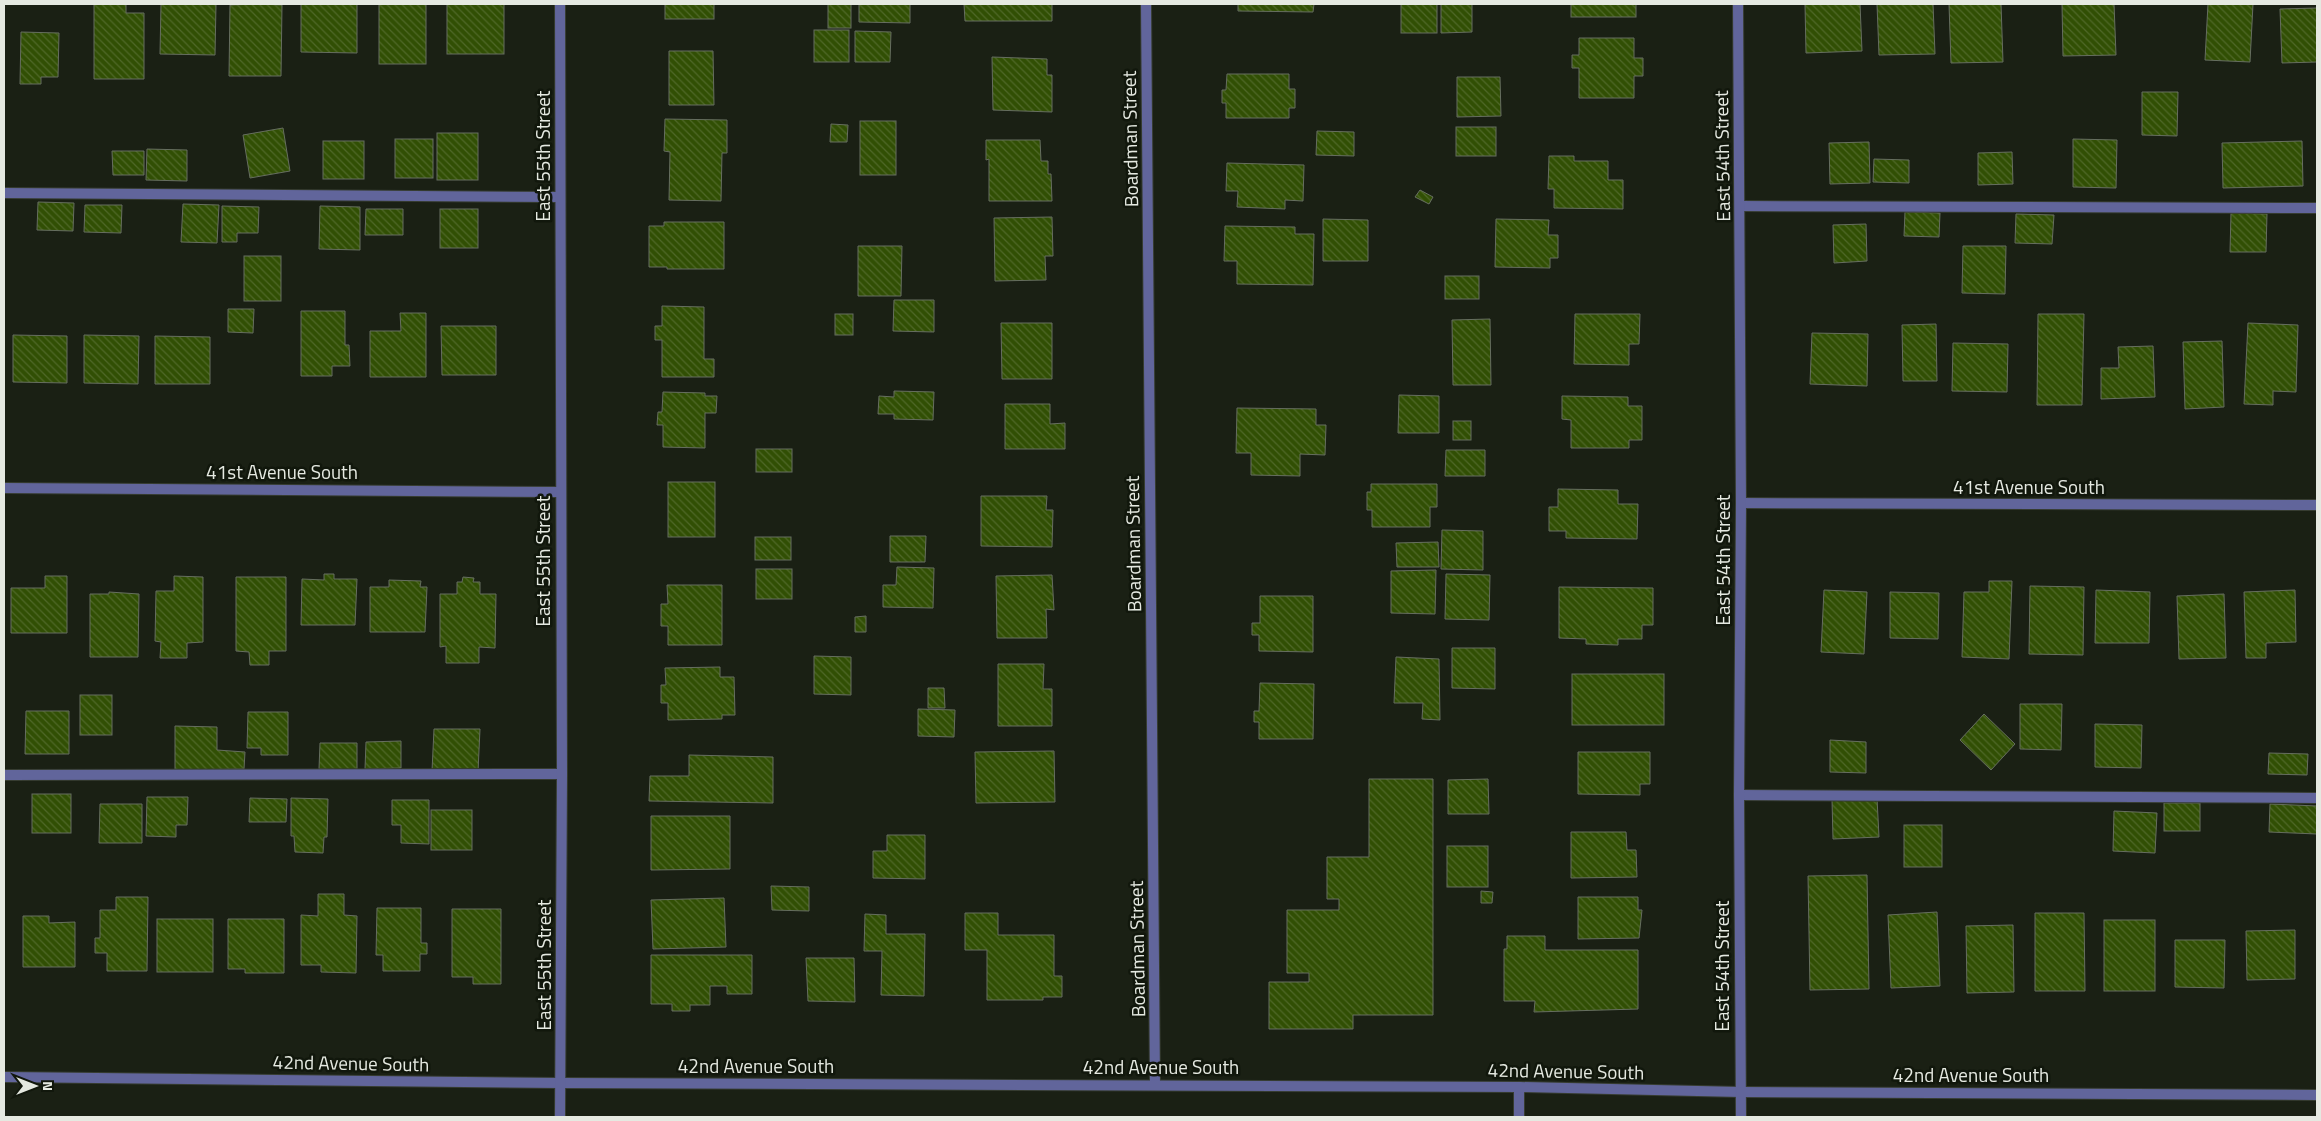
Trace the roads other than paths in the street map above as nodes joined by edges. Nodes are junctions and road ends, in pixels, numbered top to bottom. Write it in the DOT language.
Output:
graph roads {
  1 [pos="560,4"];
  2 [pos="1146,4"];
  3 [pos="1738,4"];
  4 [pos="4,193"];
  5 [pos="560,196"];
  6 [pos="1740,206"];
  7 [pos="2317,208"];
  8 [pos="4,488"];
  9 [pos="560,492"];
  10 [pos="1741,503"];
  11 [pos="2317,506"];
  12 [pos="562,774"];
  13 [pos="4,775"];
  14 [pos="1739,795"];
  15 [pos="2317,798"];
  16 [pos="4,1078"];
  17 [pos="560,1083"];
  18 [pos="1155,1085"];
  19 [pos="1519,1087"];
  20 [pos="1740,1092"];
  21 [pos="2317,1095"];
  22 [pos="560,1117"];
  23 [pos="1519,1117"];
  24 [pos="1740,1117"];
  1 -- 5 [label="street, East 55th Street"];
  2 -- 18 [label="street, Boardman Street"];
  3 -- 6 [label="street, East 54th Street"];
  4 -- 5 [label="street"];
  5 -- 9 [label="street, East 55th Street"];
  6 -- 7 [label="street"];
  6 -- 10 [label="street, East 54th Street"];
  8 -- 9 [label="street, 41st Avenue South"];
  9 -- 12 [label="street, East 55th Street"];
  10 -- 11 [label="street, 41st Avenue South"];
  10 -- 14 [label="street, East 54th Street"];
  12 -- 13 [label="street"];
  12 -- 17 [label="street, East 55th Street"];
  14 -- 15 [label="street"];
  14 -- 20 [label="street, East 54th Street"];
  16 -- 17 [label="street, 42nd Avenue South"];
  17 -- 18 [label="street, 42nd Avenue South"];
  17 -- 22 [label="street, East 55th Street"];
  18 -- 19 [label="street, 42nd Avenue South"];
  19 -- 20 [label="street, 42nd Avenue South"];
  19 -- 23 [label="street"];
  20 -- 21 [label="street, 42nd Avenue South"];
  20 -- 24 [label="street, East 54th Street"];
}
